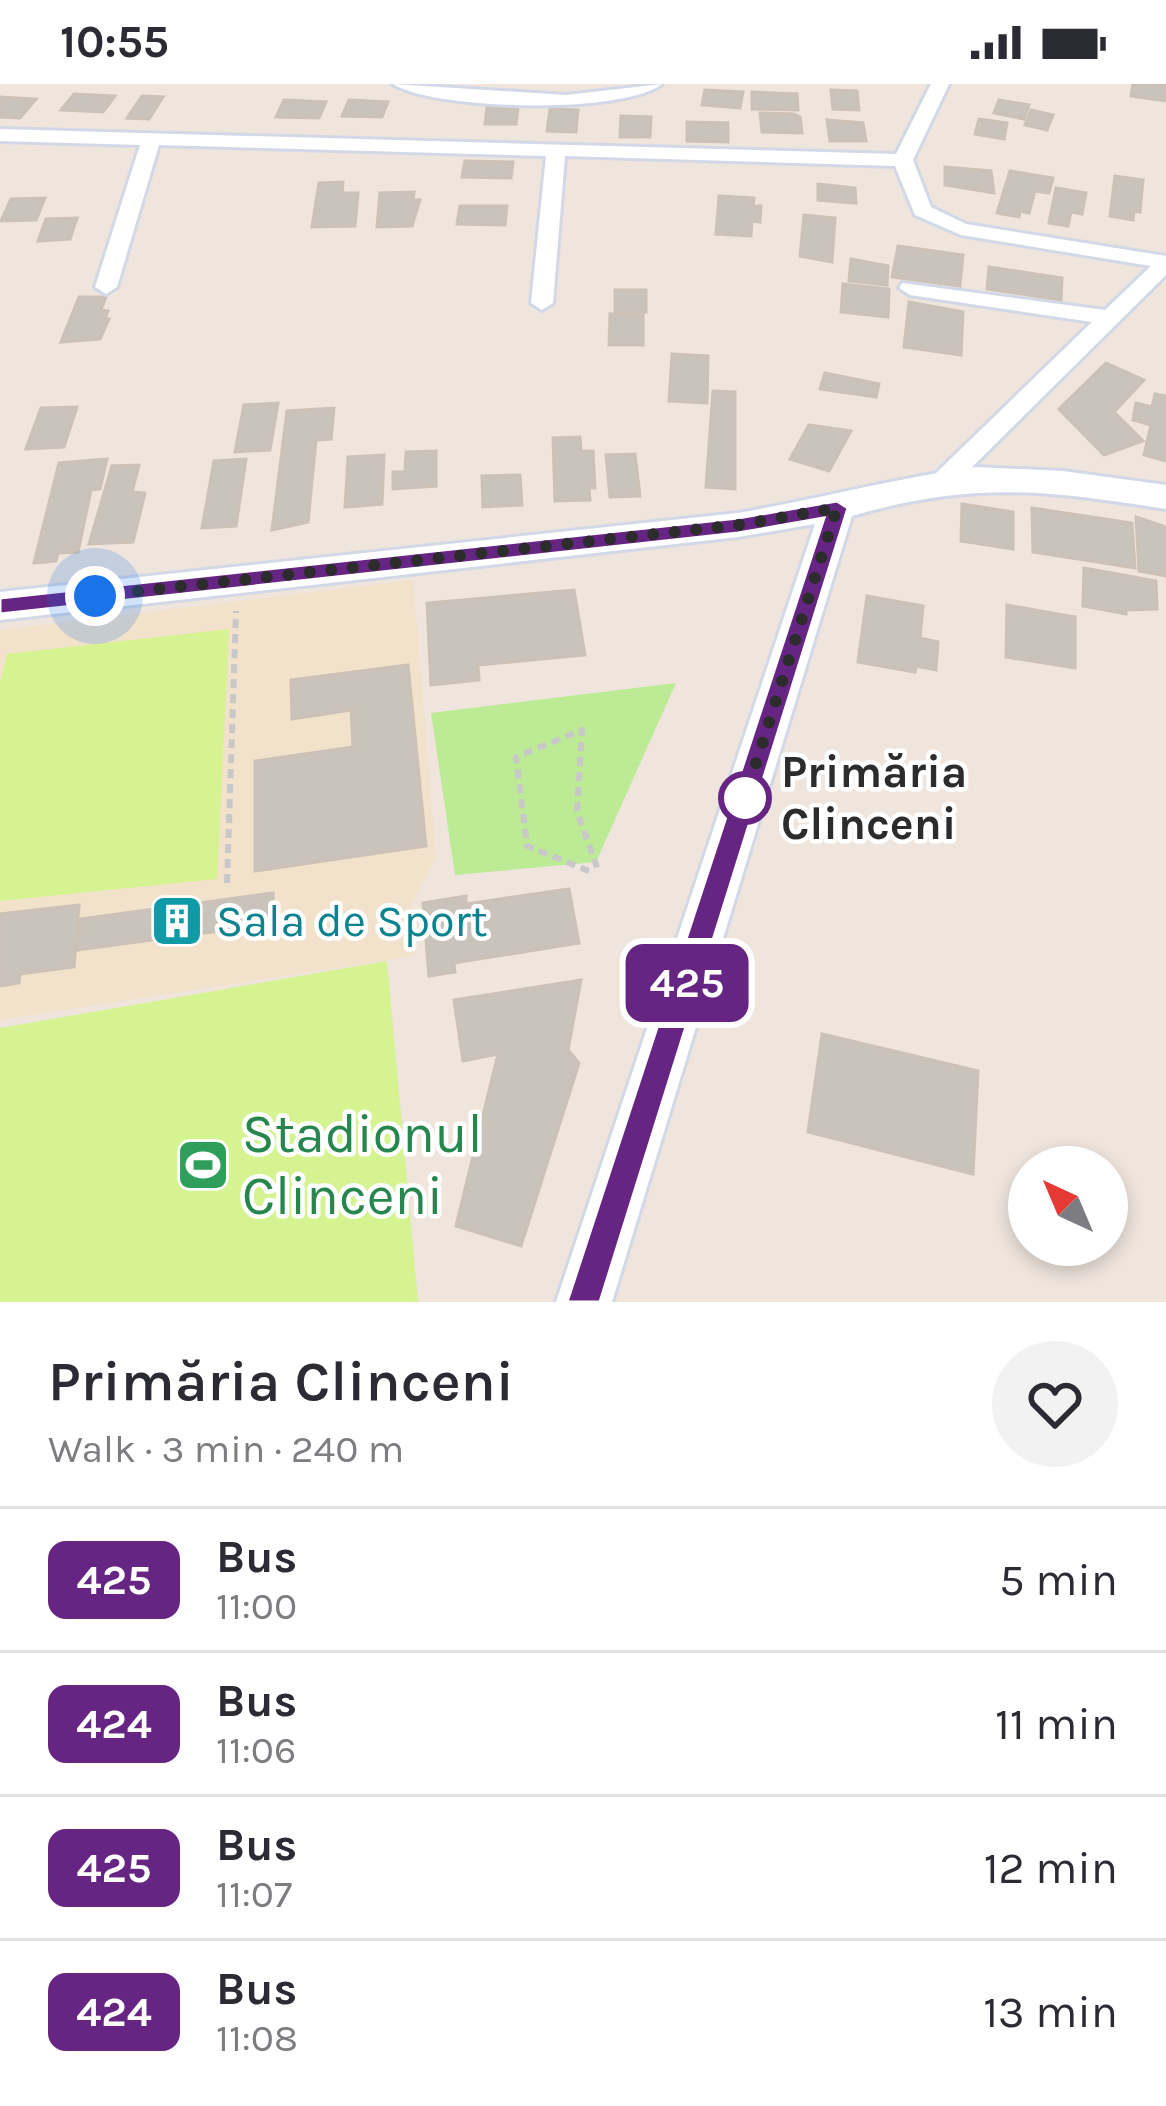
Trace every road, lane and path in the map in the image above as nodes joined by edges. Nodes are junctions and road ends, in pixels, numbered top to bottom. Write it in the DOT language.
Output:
graph roads {
  1 [pos="409,84"];
  2 [pos="652,84"];
  3 [pos="940,84"];
  4 [pos="0,135"];
  5 [pos="151,139"];
  6 [pos="556,150"];
  7 [pos="902,160"];
  8 [pos="1166,263"];
  9 [pos="106,286"];
  10 [pos="910,288"];
  11 [pos="542,303"];
  12 [pos="1110,318"];
  13 [pos="943,482"];
  14 [pos="1166,497"];
  15 [pos="837,508"];
  16 [pos="237,580"];
  17 [pos="0,606"];
  18 [pos="593,870"];
  19 [pos="226,884"];
  20 [pos="584,1302"];
  1 -- 2 [label="street"];
  3 -- 7 [label="street"];
  4 -- 5 [label="street"];
  5 -- 6 [label="street"];
  5 -- 9 [label="street"];
  6 -- 7 [label="street"];
  6 -- 11 [label="street"];
  7 -- 8 [label="street"];
  8 -- 12 [label="street"];
  10 -- 12 [label="street"];
  12 -- 13 [label="street"];
  13 -- 14 [label="main road"];
  13 -- 15 [label="main road"];
  15 -- 16 [label="main road"];
  15 -- 20 [label="main road"];
  16 -- 17 [label="main road"];
  16 -- 19 [label="path"];
  18 -- 18 [label="path"];
}
